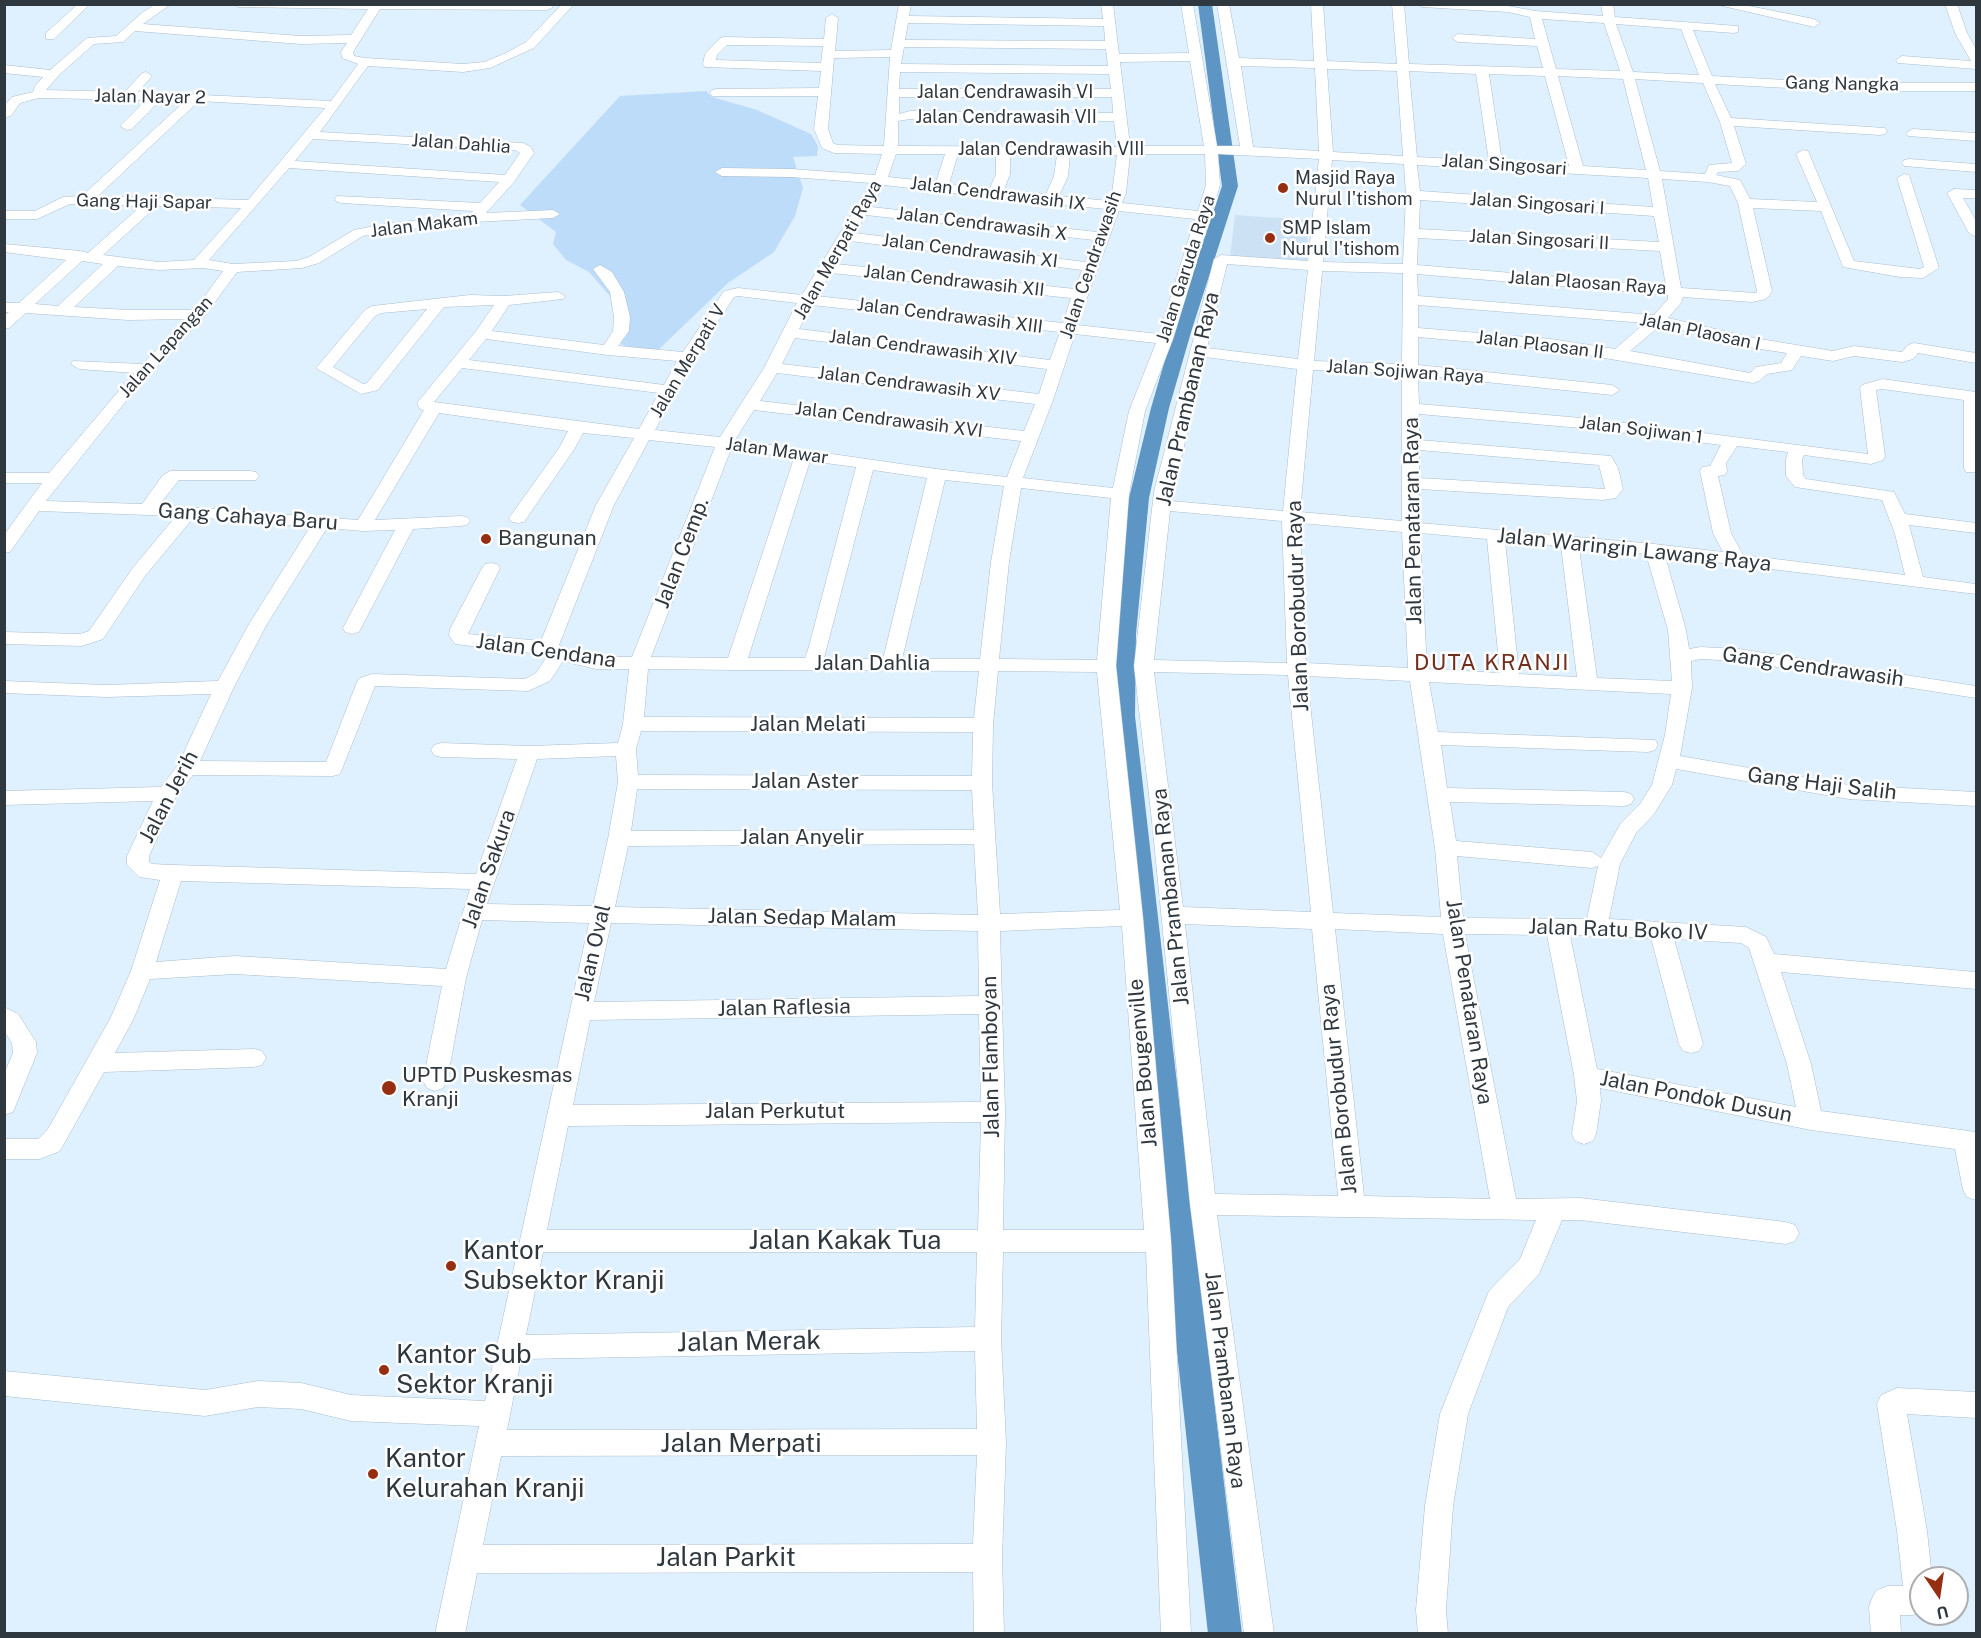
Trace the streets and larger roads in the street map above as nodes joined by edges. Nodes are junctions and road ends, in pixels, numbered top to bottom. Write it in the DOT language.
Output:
graph roads {
  1 [pos="85,4"];
  2 [pos="166,4"];
  3 [pos="238,4"];
  4 [pos="569,4"];
  5 [pos="1107,4"];
  6 [pos="1187,4"];
  7 [pos="1223,4"];
  8 [pos="1317,4"];
  9 [pos="1398,4"];
  10 [pos="1422,4"];
  11 [pos="1607,4"];
  12 [pos="1719,4"];
  13 [pos="1935,4"];
  14 [pos="376,5"];
  15 [pos="1951,5"];
  16 [pos="547,7"];
  17 [pos="1749,9"];
  18 [pos="904,12"];
  19 [pos="1535,15"];
  20 [pos="832,18"];
  21 [pos="1609,20"];
  22 [pos="1109,23"];
  23 [pos="1814,23"];
  24 [pos="1686,26"];
  25 [pos="135,27"];
  26 [pos="1960,31"];
  27 [pos="1977,32"];
  28 [pos="50,36"];
  29 [pos="1458,38"];
  30 [pos="355,39"];
  31 [pos="1543,43"];
  32 [pos="828,55"];
  33 [pos="896,55"];
  34 [pos="1114,57"];
  35 [pos="1197,57"];
  36 [pos="1977,59"];
  37 [pos="1902,60"];
  38 [pos="365,62"];
  39 [pos="1234,62"];
  40 [pos="1322,65"];
  41 [pos="1977,65"];
  42 [pos="1403,67"];
  43 [pos="4,69"];
  44 [pos="1482,70"];
  45 [pos="1551,73"];
  46 [pos="53,74"];
  47 [pos="1628,75"];
  48 [pos="146,76"];
  49 [pos="1707,79"];
  50 [pos="1977,87"];
  51 [pos="824,92"];
  52 [pos="716,93"];
  53 [pos="893,93"];
  54 [pos="1118,93"];
  55 [pos="39,94"];
  56 [pos="128,96"];
  57 [pos="196,97"];
  58 [pos="155,98"];
  59 [pos="335,105"];
  60 [pos="6,113"];
  61 [pos="1120,117"];
  62 [pos="892,119"];
  63 [pos="1726,122"];
  64 [pos="127,126"];
  65 [pos="1880,131"];
  66 [pos="1913,133"];
  67 [pos="309,135"];
  68 [pos="1977,137"];
  69 [pos="891,148"];
  70 [pos="1124,149"];
  71 [pos="1216,149"];
  72 [pos="953,150"];
  73 [pos="1064,150"];
  74 [pos="1243,150"];
  75 [pos="1003,151"];
  76 [pos="1326,154"];
  77 [pos="1803,154"];
  78 [pos="1411,159"];
  79 [pos="1909,163"];
  80 [pos="285,164"];
  81 [pos="1496,165"];
  82 [pos="1977,168"];
  83 [pos="1577,170"];
  84 [pos="722,172"];
  85 [pos="1654,175"];
  86 [pos="1708,178"];
  87 [pos="1904,178"];
  88 [pos="509,179"];
  89 [pos="880,180"];
  90 [pos="941,187"];
  91 [pos="995,194"];
  92 [pos="1977,194"];
  93 [pos="1413,195"];
  94 [pos="342,199"];
  95 [pos="86,200"];
  96 [pos="1050,200"];
  97 [pos="155,201"];
  98 [pos="1745,202"];
  99 [pos="252,204"];
  100 [pos="485,207"];
  101 [pos="1826,207"];
  102 [pos="1114,208"];
  103 [pos="862,210"];
  104 [pos="1661,212"];
  105 [pos="553,214"];
  106 [pos="4,215"];
  107 [pos="1202,216"];
  108 [pos="474,218"];
  109 [pos="1411,233"];
  110 [pos="1977,233"];
  111 [pos="848,236"];
  112 [pos="1102,237"];
  113 [pos="1668,247"];
  114 [pos="4,248"];
  115 [pos="86,256"];
  116 [pos="115,261"];
  117 [pos="203,264"];
  118 [pos="1092,267"];
  119 [pos="1315,267"];
  120 [pos="233,268"];
  121 [pos="828,268"];
  122 [pos="600,269"];
  123 [pos="1410,269"];
  124 [pos="1674,290"];
  125 [pos="1080,294"];
  126 [pos="558,296"];
  127 [pos="807,299"];
  128 [pos="1410,300"];
  129 [pos="504,301"];
  130 [pos="439,303"];
  131 [pos="12,308"];
  132 [pos="60,312"];
  133 [pos="199,314"];
  134 [pos="1658,320"];
  135 [pos="4,325"];
  136 [pos="1070,330"];
  137 [pos="1410,332"];
  138 [pos="791,333"];
  139 [pos="482,334"];
  140 [pos="1164,339"];
  141 [pos="608,350"];
  142 [pos="1197,351"];
  143 [pos="1796,351"];
  144 [pos="1618,354"];
  145 [pos="687,357"];
  146 [pos="1977,358"];
  147 [pos="458,363"];
  148 [pos="79,364"];
  149 [pos="1055,365"];
  150 [pos="1306,365"];
  151 [pos="772,368"];
  152 [pos="147,369"];
  153 [pos="1410,369"];
  154 [pos="669,390"];
  155 [pos="1612,390"];
  156 [pos="1974,397"];
  157 [pos="1045,400"];
  158 [pos="748,404"];
  159 [pos="434,408"];
  160 [pos="1410,408"];
  161 [pos="578,427"];
  162 [pos="645,434"];
  163 [pos="1029,437"];
  164 [pos="1732,441"];
  165 [pos="725,443"];
  166 [pos="1411,444"];
  167 [pos="1797,449"];
  168 [pos="804,454"];
  169 [pos="866,463"];
  170 [pos="1972,468"];
  171 [pos="936,474"];
  172 [pos="250,476"];
  173 [pos="4,478"];
  174 [pos="54,478"];
  175 [pos="1013,482"];
  176 [pos="1411,483"];
  177 [pos="1120,494"];
  178 [pos="1162,505"];
  179 [pos="35,506"];
  180 [pos="147,509"];
  181 [pos="189,511"];
  182 [pos="518,518"];
  183 [pos="1291,518"];
  184 [pos="1897,518"];
  185 [pos="461,521"];
  186 [pos="322,522"];
  187 [pos="407,524"];
  188 [pos="1411,525"];
  189 [pos="363,526"];
  190 [pos="1977,528"];
  191 [pos="1496,536"];
  192 [pos="1569,543"];
  193 [pos="4,548"];
  194 [pos="1654,549"];
  195 [pos="1736,559"];
  196 [pos="491,568"];
  197 [pos="1915,580"];
  198 [pos="1977,589"];
  199 [pos="352,628"];
  200 [pos="4,638"];
  201 [pos="554,650"];
  202 [pos="1681,657"];
  203 [pos="639,663"];
  204 [pos="736,664"];
  205 [pos="812,664"];
  206 [pos="891,664"];
  207 [pos="989,665"];
  208 [pos="1106,666"];
  209 [pos="1144,666"];
  210 [pos="1297,669"];
  211 [pos="1418,677"];
  212 [pos="1510,680"];
  213 [pos="1588,683"];
  214 [pos="4,687"];
  215 [pos="224,687"];
  216 [pos="1682,688"];
  217 [pos="1977,692"];
  218 [pos="633,724"];
  219 [pos="983,724"];
  220 [pos="1430,738"];
  221 [pos="1648,745"];
  222 [pos="626,749"];
  223 [pos="441,750"];
  224 [pos="529,753"];
  225 [pos="1668,761"];
  226 [pos="187,768"];
  227 [pos="627,782"];
  228 [pos="982,783"];
  229 [pos="167,794"];
  230 [pos="1437,795"];
  231 [pos="4,798"];
  232 [pos="1977,799"];
  233 [pos="1624,800"];
  234 [pos="985,837"];
  235 [pos="619,839"];
  236 [pos="1446,848"];
  237 [pos="1592,860"];
  238 [pos="173,873"];
  239 [pos="482,882"];
  240 [pos="473,912"];
  241 [pos="601,913"];
  242 [pos="1173,915"];
  243 [pos="1132,918"];
  244 [pos="1321,920"];
  245 [pos="989,923"];
  246 [pos="1454,926"];
  247 [pos="1596,927"];
  248 [pos="1557,928"];
  249 [pos="1661,932"];
  250 [pos="1766,962"];
  251 [pos="142,971"];
  252 [pos="455,978"];
  253 [pos="1977,980"];
  254 [pos="989,1005"];
  255 [pos="580,1011"];
  256 [pos="4,1016"];
  257 [pos="1691,1044"];
  258 [pos="254,1058"];
  259 [pos="99,1063"];
  260 [pos="1586,1075"];
  261 [pos="435,1081"];
  262 [pos="4,1105"];
  263 [pos="993,1112"];
  264 [pos="558,1118"];
  265 [pos="1811,1120"];
  266 [pos="1584,1134"];
  267 [pos="1971,1141"];
  268 [pos="4,1149"];
  269 [pos="1977,1190"];
  270 [pos="1203,1204"];
  271 [pos="1352,1206"];
  272 [pos="1554,1208"];
  273 [pos="1505,1210"];
  274 [pos="1786,1233"];
  275 [pos="990,1240"];
  276 [pos="1158,1241"];
  277 [pos="532,1242"];
  278 [pos="988,1339"];
  279 [pos="511,1347"];
  280 [pos="4,1383"];
  281 [pos="1977,1405"];
  282 [pos="497,1414"];
  283 [pos="992,1442"];
  284 [pos="490,1443"];
  285 [pos="987,1558"];
  286 [pos="466,1559"];
  287 [pos="450,1634"];
  288 [pos="989,1634"];
  289 [pos="1176,1634"];
  290 [pos="1258,1634"];
  291 [pos="1432,1634"];
  292 [pos="1886,1634"];
  1 -- 28 [label="street"];
  2 -- 25 [label="street"];
  3 -- 14 [label="street"];
  4 -- 38 [label="street"];
  5 -- 22 [label="street, Jalan Cendrawasih"];
  6 -- 35 [label="street, Jalan Garuda Raya"];
  7 -- 39 [label="street"];
  8 -- 40 [label="street, Jalan Borobudur Raya"];
  9 -- 42 [label="street, Jalan Penataran Raya"];
  10 -- 19 [label="street"];
  11 -- 21 [label="street"];
  12 -- 17 [label="street"];
  13 -- 15 [label="street"];
  14 -- 16 [label="street"];
  14 -- 30 [label="street"];
  15 -- 26 [label="street"];
  17 -- 23 [label="street"];
  17 -- 24 [label="street"];
  18 -- 22 [label="street"];
  18 -- 33 [label="street, Jalan Merpati Raya"];
  19 -- 21 [label="street"];
  19 -- 31 [label="street"];
  20 -- 32 [label="street"];
  21 -- 24 [label="street"];
  21 -- 47 [label="street"];
  22 -- 34 [label="street, Jalan Cendrawasih"];
  24 -- 49 [label="street"];
  25 -- 30 [label="street"];
  25 -- 46 [label="street"];
  26 -- 27 [label="street"];
  26 -- 36 [label="street"];
  29 -- 31 [label="street"];
  30 -- 38 [label="street"];
  31 -- 45 [label="street"];
  32 -- 32 [label="street"];
  32 -- 33 [label="street"];
  32 -- 51 [label="street"];
  33 -- 34 [label="street"];
  33 -- 34 [label="street"];
  33 -- 53 [label="street, Jalan Merpati Raya"];
  34 -- 35 [label="street"];
  34 -- 54 [label="street, Jalan Cendrawasih"];
  35 -- 71 [label="street, Jalan Garuda Raya"];
  37 -- 41 [label="street"];
  38 -- 59 [label="street, Jalan Lapangan"];
  39 -- 40 [label="street, Gang Nangka"];
  39 -- 74 [label="street"];
  40 -- 42 [label="street, Gang Nangka"];
  40 -- 76 [label="street, Jalan Borobudur Raya"];
  42 -- 44 [label="street, Gang Nangka"];
  42 -- 78 [label="street, Jalan Penataran Raya"];
  43 -- 46 [label="street"];
  44 -- 45 [label="street, Gang Nangka"];
  44 -- 81 [label="street"];
  45 -- 47 [label="street, Gang Nangka"];
  45 -- 83 [label="street"];
  46 -- 55 [label="street"];
  47 -- 49 [label="street, Gang Nangka"];
  47 -- 85 [label="street"];
  48 -- 56 [label="street"];
  49 -- 50 [label="street, Gang Nangka"];
  49 -- 63 [label="street"];
  51 -- 52 [label="street"];
  51 -- 69 [label="street, Jalan Cendrawasih VIII"];
  53 -- 54 [label="street, Jalan Cendrawasih VI"];
  53 -- 62 [label="street, Jalan Merpati Raya"];
  54 -- 61 [label="street, Jalan Cendrawasih"];
  55 -- 56 [label="street, Jalan Nayar 2"];
  55 -- 60 [label="street"];
  56 -- 58 [label="street, Jalan Nayar 2"];
  57 -- 58 [label="street, Jalan Nayar 2"];
  57 -- 59 [label="street, Jalan Nayar 2"];
  57 -- 95 [label="street"];
  58 -- 64 [label="street"];
  59 -- 67 [label="street, Jalan Lapangan"];
  61 -- 62 [label="street, Jalan Cendrawasih VII"];
  61 -- 70 [label="street, Jalan Cendrawasih"];
  62 -- 69 [label="street, Jalan Merpati Raya"];
  63 -- 65 [label="street"];
  63 -- 86 [label="street"];
  66 -- 68 [label="street"];
  67 -- 80 [label="street, Jalan Lapangan"];
  67 -- 88 [label="street, Jalan Dahlia"];
  69 -- 72 [label="street, Jalan Cendrawasih VIII"];
  69 -- 89 [label="street, Jalan Merpati Raya"];
  70 -- 71 [label="street, Jalan Cendrawasih VIII"];
  70 -- 73 [label="street, Jalan Cendrawasih VIII"];
  70 -- 102 [label="street, Jalan Cendrawasih"];
  71 -- 74 [label="street, Jalan Singosari"];
  71 -- 107 [label="street, Jalan Garuda Raya"];
  72 -- 75 [label="street, Jalan Cendrawasih VIII"];
  72 -- 90 [label="street"];
  73 -- 75 [label="street, Jalan Cendrawasih VIII"];
  73 -- 96 [label="street"];
  74 -- 76 [label="street, Jalan Singosari"];
  75 -- 91 [label="street"];
  76 -- 78 [label="street, Jalan Singosari"];
  76 -- 119 [label="street, Jalan Borobudur Raya"];
  77 -- 101 [label="street"];
  78 -- 81 [label="street, Jalan Singosari"];
  78 -- 93 [label="street, Jalan Penataran Raya"];
  79 -- 82 [label="street"];
  80 -- 88 [label="street"];
  80 -- 99 [label="street, Jalan Lapangan"];
  81 -- 83 [label="street, Jalan Singosari"];
  83 -- 85 [label="street, Jalan Singosari"];
  84 -- 89 [label="street, Jalan Cendrawasih IX"];
  85 -- 86 [label="street, Jalan Singosari"];
  85 -- 104 [label="street"];
  86 -- 98 [label="street"];
  87 -- 101 [label="street"];
  88 -- 100 [label="street, Jalan Dahlia"];
  89 -- 90 [label="street, Jalan Cendrawasih IX"];
  89 -- 103 [label="street, Jalan Merpati Raya"];
  90 -- 91 [label="street, Jalan Cendrawasih IX"];
  91 -- 96 [label="street, Jalan Cendrawasih IX"];
  92 -- 110 [label="street"];
  93 -- 104 [label="street, Jalan Singosari I"];
  93 -- 109 [label="street, Jalan Penataran Raya"];
  94 -- 100 [label="street"];
  95 -- 97 [label="street, Gang Haji Sapar"];
  95 -- 106 [label="street, Gang Haji Sapar"];
  96 -- 102 [label="street, Jalan Cendrawasih IX"];
  97 -- 99 [label="street, Gang Haji Sapar"];
  97 -- 115 [label="street"];
  98 -- 101 [label="street"];
  98 -- 124 [label="street, Jalan Plaosan Raya"];
  99 -- 117 [label="street, Jalan Lapangan"];
  100 -- 108 [label="street, Jalan Dahlia"];
  102 -- 107 [label="street, Jalan Cendrawasih IX"];
  102 -- 112 [label="street, Jalan Cendrawasih"];
  103 -- 111 [label="street, Jalan Merpati Raya"];
  103 -- 112 [label="street, Jalan Cendrawasih X"];
  104 -- 113 [label="street"];
  105 -- 108 [label="street, Jalan Makam"];
  107 -- 140 [label="street, Jalan Garuda Raya"];
  108 -- 120 [label="street, Jalan Makam"];
  109 -- 113 [label="street, Jalan Singosari II"];
  109 -- 123 [label="street, Jalan Penataran Raya"];
  111 -- 118 [label="street, Jalan Cendrawasih XI"];
  111 -- 121 [label="street, Jalan Merpati Raya"];
  112 -- 118 [label="street, Jalan Cendrawasih"];
  113 -- 124 [label="street"];
  114 -- 115 [label="street"];
  115 -- 116 [label="street"];
  115 -- 131 [label="street"];
  116 -- 117 [label="street"];
  116 -- 132 [label="street"];
  117 -- 120 [label="street, Jalan Lapangan"];
  118 -- 125 [label="street, Jalan Cendrawasih"];
  119 -- 123 [label="street, Jalan Plaosan Raya"];
  119 -- 142 [label="street, Jalan Prambanan Raya"];
  119 -- 150 [label="street, Jalan Borobudur Raya"];
  120 -- 133 [label="street, Jalan Lapangan"];
  121 -- 125 [label="street, Jalan Cendrawasih XII"];
  121 -- 127 [label="street, Jalan Merpati Raya"];
  122 -- 141 [label="street"];
  123 -- 124 [label="street, Jalan Plaosan Raya"];
  123 -- 128 [label="street, Jalan Penataran Raya"];
  124 -- 134 [label="street, Jalan Plaosan II"];
  125 -- 136 [label="street, Jalan Cendrawasih"];
  126 -- 129 [label="street"];
  127 -- 136 [label="street, Jalan Cendrawasih XIII"];
  127 -- 138 [label="street, Jalan Merpati Raya"];
  127 -- 145 [label="street, Jalan Merpati V"];
  128 -- 134 [label="street, Jalan Plaosan I"];
  128 -- 137 [label="street, Jalan Penataran Raya"];
  129 -- 130 [label="street"];
  129 -- 139 [label="street"];
  130 -- 130 [label="street"];
  131 -- 132 [label="street"];
  131 -- 135 [label="street"];
  132 -- 133 [label="street"];
  133 -- 152 [label="street, Jalan Lapangan"];
  134 -- 143 [label="street, Jalan Plaosan I"];
  134 -- 144 [label="street, Jalan Plaosan II"];
  136 -- 140 [label="street, Jalan Cendrawasih XIII"];
  136 -- 149 [label="street, Jalan Cendrawasih"];
  137 -- 144 [label="street, Jalan Plaosan II"];
  137 -- 153 [label="street, Jalan Penataran Raya"];
  138 -- 149 [label="street, Jalan Cendrawasih XIV"];
  138 -- 151 [label="street, Jalan Merpati Raya"];
  139 -- 141 [label="street"];
  139 -- 147 [label="street"];
  140 -- 177 [label="street, Jalan Garuda Raya"];
  141 -- 145 [label="street"];
  142 -- 150 [label="street, Jalan Sojiwan Raya"];
  142 -- 178 [label="street, Jalan Prambanan Raya"];
  143 -- 144 [label="street"];
  143 -- 146 [label="street, Jalan Plaosan I"];
  145 -- 154 [label="street, Jalan Merpati V"];
  147 -- 154 [label="street"];
  147 -- 159 [label="street"];
  148 -- 152 [label="street"];
  149 -- 157 [label="street, Jalan Cendrawasih"];
  150 -- 153 [label="street, Jalan Sojiwan Raya"];
  150 -- 183 [label="street, Jalan Borobudur Raya"];
  151 -- 157 [label="street, Jalan Cendrawasih XV"];
  151 -- 158 [label="street, Jalan Merpati Raya"];
  152 -- 174 [label="street, Jalan Lapangan"];
  153 -- 155 [label="street, Jalan Sojiwan Raya"];
  153 -- 160 [label="street, Jalan Penataran Raya"];
  154 -- 162 [label="street, Jalan Merpati V"];
  156 -- 167 [label="street, Jalan Sojiwan 1"];
  156 -- 170 [label="street"];
  157 -- 163 [label="street, Jalan Cendrawasih"];
  158 -- 163 [label="street, Jalan Cendrawasih XVI"];
  158 -- 165 [label="street, Jalan Merpati Raya"];
  159 -- 161 [label="street, Jalan Mawar"];
  159 -- 189 [label="street"];
  160 -- 164 [label="street, Jalan Sojiwan 1"];
  160 -- 166 [label="street, Jalan Penataran Raya"];
  161 -- 162 [label="street, Jalan Mawar"];
  161 -- 182 [label="street"];
  162 -- 165 [label="street, Jalan Mawar"];
  162 -- 201 [label="street, Jalan Merpati V"];
  163 -- 175 [label="street, Jalan Cendrawasih"];
  164 -- 167 [label="street, Jalan Sojiwan 1"];
  164 -- 195 [label="street"];
  165 -- 168 [label="street, Jalan Mawar"];
  165 -- 203 [label="street, Jalan Cemp."];
  166 -- 176 [label="street, Jalan Penataran Raya"];
  166 -- 176 [label="street"];
  167 -- 184 [label="street"];
  168 -- 169 [label="street, Jalan Mawar"];
  168 -- 204 [label="street"];
  169 -- 171 [label="street, Jalan Mawar"];
  169 -- 205 [label="street"];
  171 -- 175 [label="street, Jalan Mawar"];
  171 -- 206 [label="street"];
  172 -- 180 [label="street"];
  173 -- 174 [label="street"];
  174 -- 179 [label="street, Jalan Lapangan"];
  175 -- 177 [label="street, Jalan Mawar"];
  175 -- 207 [label="street, Jalan Flamboyan"];
  176 -- 188 [label="street, Jalan Penataran Raya"];
  177 -- 208 [label="street, Jalan Bougenville"];
  178 -- 183 [label="street, Jalan Waringin Lawang Raya"];
  178 -- 209 [label="street, Jalan Prambanan Raya"];
  179 -- 180 [label="street, Gang Cahaya Baru"];
  179 -- 193 [label="street, Jalan Lapangan"];
  180 -- 181 [label="street, Gang Cahaya Baru"];
  181 -- 186 [label="street, Gang Cahaya Baru"];
  181 -- 200 [label="street"];
  183 -- 188 [label="street, Jalan Waringin Lawang Raya"];
  183 -- 210 [label="street, Jalan Borobudur Raya"];
  184 -- 190 [label="street"];
  184 -- 197 [label="street"];
  185 -- 187 [label="street, Gang Cahaya Baru"];
  186 -- 189 [label="street, Gang Cahaya Baru"];
  186 -- 215 [label="street, Jalan Jerih"];
  187 -- 189 [label="street, Gang Cahaya Baru"];
  187 -- 199 [label="street"];
  188 -- 191 [label="street, Jalan Waringin Lawang Raya"];
  188 -- 211 [label="street, Jalan Penataran Raya"];
  191 -- 192 [label="street, Jalan Waringin Lawang Raya"];
  191 -- 212 [label="street"];
  192 -- 194 [label="street, Jalan Waringin Lawang Raya"];
  192 -- 213 [label="street"];
  194 -- 195 [label="street, Jalan Waringin Lawang Raya"];
  194 -- 202 [label="street"];
  195 -- 197 [label="street, Jalan Waringin Lawang Raya"];
  196 -- 201 [label="street, Jalan Cendana"];
  197 -- 198 [label="street, Jalan Waringin Lawang Raya"];
  201 -- 203 [label="street, Jalan Cendana"];
  201 -- 226 [label="street, Jalan Merpati V"];
  202 -- 216 [label="street"];
  202 -- 217 [label="street, Gang Cendrawasih"];
  203 -- 204 [label="street, Jalan Dahlia"];
  203 -- 218 [label="street, Jalan Oval"];
  204 -- 205 [label="street, Jalan Dahlia"];
  205 -- 206 [label="street, Jalan Dahlia"];
  206 -- 207 [label="street, Jalan Dahlia"];
  207 -- 208 [label="street, Jalan Dahlia"];
  207 -- 219 [label="street, Jalan Flamboyan"];
  208 -- 243 [label="street, Jalan Bougenville"];
  209 -- 210 [label="street"];
  209 -- 242 [label="street, Jalan Prambanan Raya"];
  210 -- 211 [label="street"];
  210 -- 244 [label="street, Jalan Borobudur Raya"];
  211 -- 212 [label="street"];
  211 -- 220 [label="street, Jalan Penataran Raya"];
  212 -- 213 [label="street"];
  213 -- 216 [label="street"];
  214 -- 215 [label="street"];
  215 -- 226 [label="street, Jalan Jerih"];
  216 -- 225 [label="street"];
  218 -- 219 [label="street, Jalan Melati"];
  218 -- 222 [label="street, Jalan Oval"];
  219 -- 228 [label="street, Jalan Flamboyan"];
  220 -- 221 [label="street"];
  220 -- 230 [label="street, Jalan Penataran Raya"];
  222 -- 224 [label="street"];
  222 -- 227 [label="street, Jalan Oval"];
  223 -- 224 [label="street"];
  224 -- 239 [label="street, Jalan Sakura"];
  225 -- 232 [label="street, Gang Haji Salih"];
  225 -- 247 [label="street"];
  226 -- 229 [label="street, Jalan Jerih"];
  227 -- 228 [label="street, Jalan Aster"];
  227 -- 235 [label="street, Jalan Oval"];
  228 -- 234 [label="street, Jalan Flamboyan"];
  229 -- 231 [label="street"];
  229 -- 238 [label="street, Jalan Jerih"];
  230 -- 233 [label="street"];
  230 -- 236 [label="street, Jalan Penataran Raya"];
  234 -- 235 [label="street, Jalan Anyelir"];
  234 -- 245 [label="street, Jalan Flamboyan"];
  235 -- 241 [label="street, Jalan Oval"];
  236 -- 237 [label="street"];
  236 -- 246 [label="street, Jalan Penataran Raya"];
  238 -- 239 [label="street, Jalan Jerih"];
  238 -- 251 [label="street"];
  239 -- 240 [label="street, Jalan Sakura"];
  240 -- 241 [label="street, Jalan Sedap Malam"];
  240 -- 252 [label="street, Jalan Sakura"];
  241 -- 245 [label="street, Jalan Sedap Malam"];
  241 -- 255 [label="street, Jalan Oval"];
  242 -- 244 [label="street, Jalan Ratu Boko IV"];
  242 -- 270 [label="street, Jalan Prambanan Raya"];
  243 -- 245 [label="street, Jalan Sedap Malam"];
  243 -- 276 [label="street, Jalan Bougenville"];
  244 -- 246 [label="street, Jalan Ratu Boko IV"];
  244 -- 271 [label="street, Jalan Borobudur Raya"];
  245 -- 254 [label="street, Jalan Flamboyan"];
  246 -- 248 [label="street, Jalan Ratu Boko IV"];
  246 -- 273 [label="street, Jalan Penataran Raya"];
  247 -- 248 [label="street, Jalan Ratu Boko IV"];
  247 -- 249 [label="street, Jalan Ratu Boko IV"];
  248 -- 260 [label="street, Jalan Pondok Dusun"];
  249 -- 250 [label="street, Jalan Ratu Boko IV"];
  249 -- 257 [label="street"];
  250 -- 253 [label="street"];
  250 -- 265 [label="street, Jalan Ratu Boko IV"];
  251 -- 252 [label="street"];
  251 -- 259 [label="street"];
  252 -- 261 [label="street, Jalan Sakura"];
  254 -- 255 [label="street, Jalan Raflesia"];
  254 -- 263 [label="street, Jalan Flamboyan"];
  255 -- 264 [label="street, Jalan Oval"];
  256 -- 262 [label="street"];
  258 -- 259 [label="street"];
  259 -- 268 [label="street"];
  260 -- 265 [label="street, Jalan Pondok Dusun"];
  260 -- 266 [label="street"];
  263 -- 264 [label="street, Jalan Perkutut"];
  263 -- 275 [label="street, Jalan Flamboyan"];
  264 -- 277 [label="street, Jalan Oval"];
  265 -- 267 [label="street"];
  267 -- 269 [label="street"];
  270 -- 271 [label="street"];
  270 -- 290 [label="street, Jalan Prambanan Raya"];
  271 -- 273 [label="street"];
  272 -- 273 [label="street"];
  272 -- 274 [label="street"];
  272 -- 291 [label="street"];
  275 -- 276 [label="street, Jalan Kakak Tua"];
  275 -- 277 [label="street, Jalan Kakak Tua"];
  275 -- 278 [label="street, Jalan Flamboyan"];
  276 -- 289 [label="street, Jalan Bougenville"];
  277 -- 279 [label="street, Jalan Oval"];
  278 -- 279 [label="street, Jalan Merak"];
  278 -- 283 [label="street, Jalan Flamboyan"];
  279 -- 282 [label="street, Jalan Oval"];
  280 -- 282 [label="street"];
  281 -- 292 [label="street"];
  282 -- 284 [label="street, Jalan Oval"];
  283 -- 284 [label="street, Jalan Merpati"];
  283 -- 285 [label="street, Jalan Flamboyan"];
  284 -- 286 [label="street, Jalan Oval"];
  285 -- 286 [label="street, Jalan Parkit"];
  285 -- 288 [label="street, Jalan Flamboyan"];
  286 -- 287 [label="street, Jalan Oval"];
}
